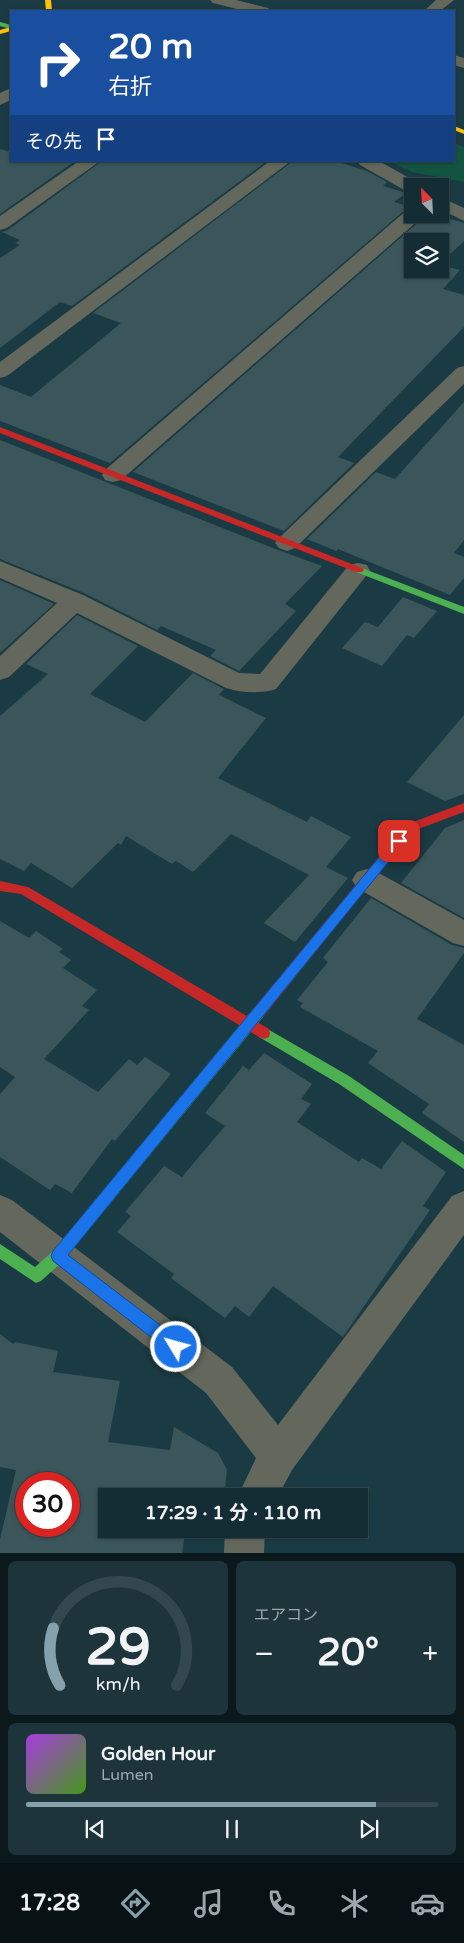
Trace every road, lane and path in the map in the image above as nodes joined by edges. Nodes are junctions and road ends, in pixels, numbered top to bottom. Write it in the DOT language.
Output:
graph roads {
  1 [pos="218,0"];
  2 [pos="446,0"];
  3 [pos="259,10"];
  4 [pos="432,10"];
  5 [pos="90,162"];
  6 [pos="281,162"];
  7 [pos="368,162"];
  8 [pos="404,182"];
  9 [pos="449,207"];
  10 [pos="464,215"];
  11 [pos="404,223"];
  12 [pos="0,224"];
  13 [pos="0,372"];
  14 [pos="464,372"];
  15 [pos="0,430"];
  16 [pos="112,475"];
  17 [pos="287,543"];
  18 [pos="0,569"];
  19 [pos="358,570"];
  20 [pos="74,601"];
  21 [pos="464,611"];
  22 [pos="0,671"];
  23 [pos="464,807"];
  24 [pos="367,880"];
  25 [pos="0,886"];
  26 [pos="464,934"];
  27 [pos="249,1024"];
  28 [pos="464,1163"];
  29 [pos="464,1207"];
  30 [pos="0,1211"];
  31 [pos="0,1252"];
  32 [pos="58,1256"];
  33 [pos="278,1456"];
  34 [pos="261,1488"];
  35 [pos="245,1538"];
  36 [pos="244,1553"];
  1 -- 3 [label="street"];
  2 -- 4 [label="street"];
  5 -- 12 [label="street"];
  6 -- 13 [label="street"];
  7 -- 8 [label="street"];
  9 -- 10 [label="street"];
  11 -- 16 [label="street"];
  14 -- 17 [label="street"];
  15 -- 16 [label="main road"];
  16 -- 17 [label="main road"];
  17 -- 19 [label="main road"];
  18 -- 20 [label="street"];
  19 -- 20 [label="street"];
  19 -- 21 [label="main road"];
  20 -- 22 [label="street"];
  23 -- 24 [label="main road"];
  24 -- 26 [label="street"];
  24 -- 27 [label="main road"];
  25 -- 27 [label="main road"];
  27 -- 28 [label="main road"];
  27 -- 32 [label="main road"];
  29 -- 33 [label="street"];
  30 -- 32 [label="street"];
  31 -- 32 [label="main road"];
  32 -- 33 [label="street"];
  33 -- 34 [label="street"];
  35 -- 36 [label="street"];
}
